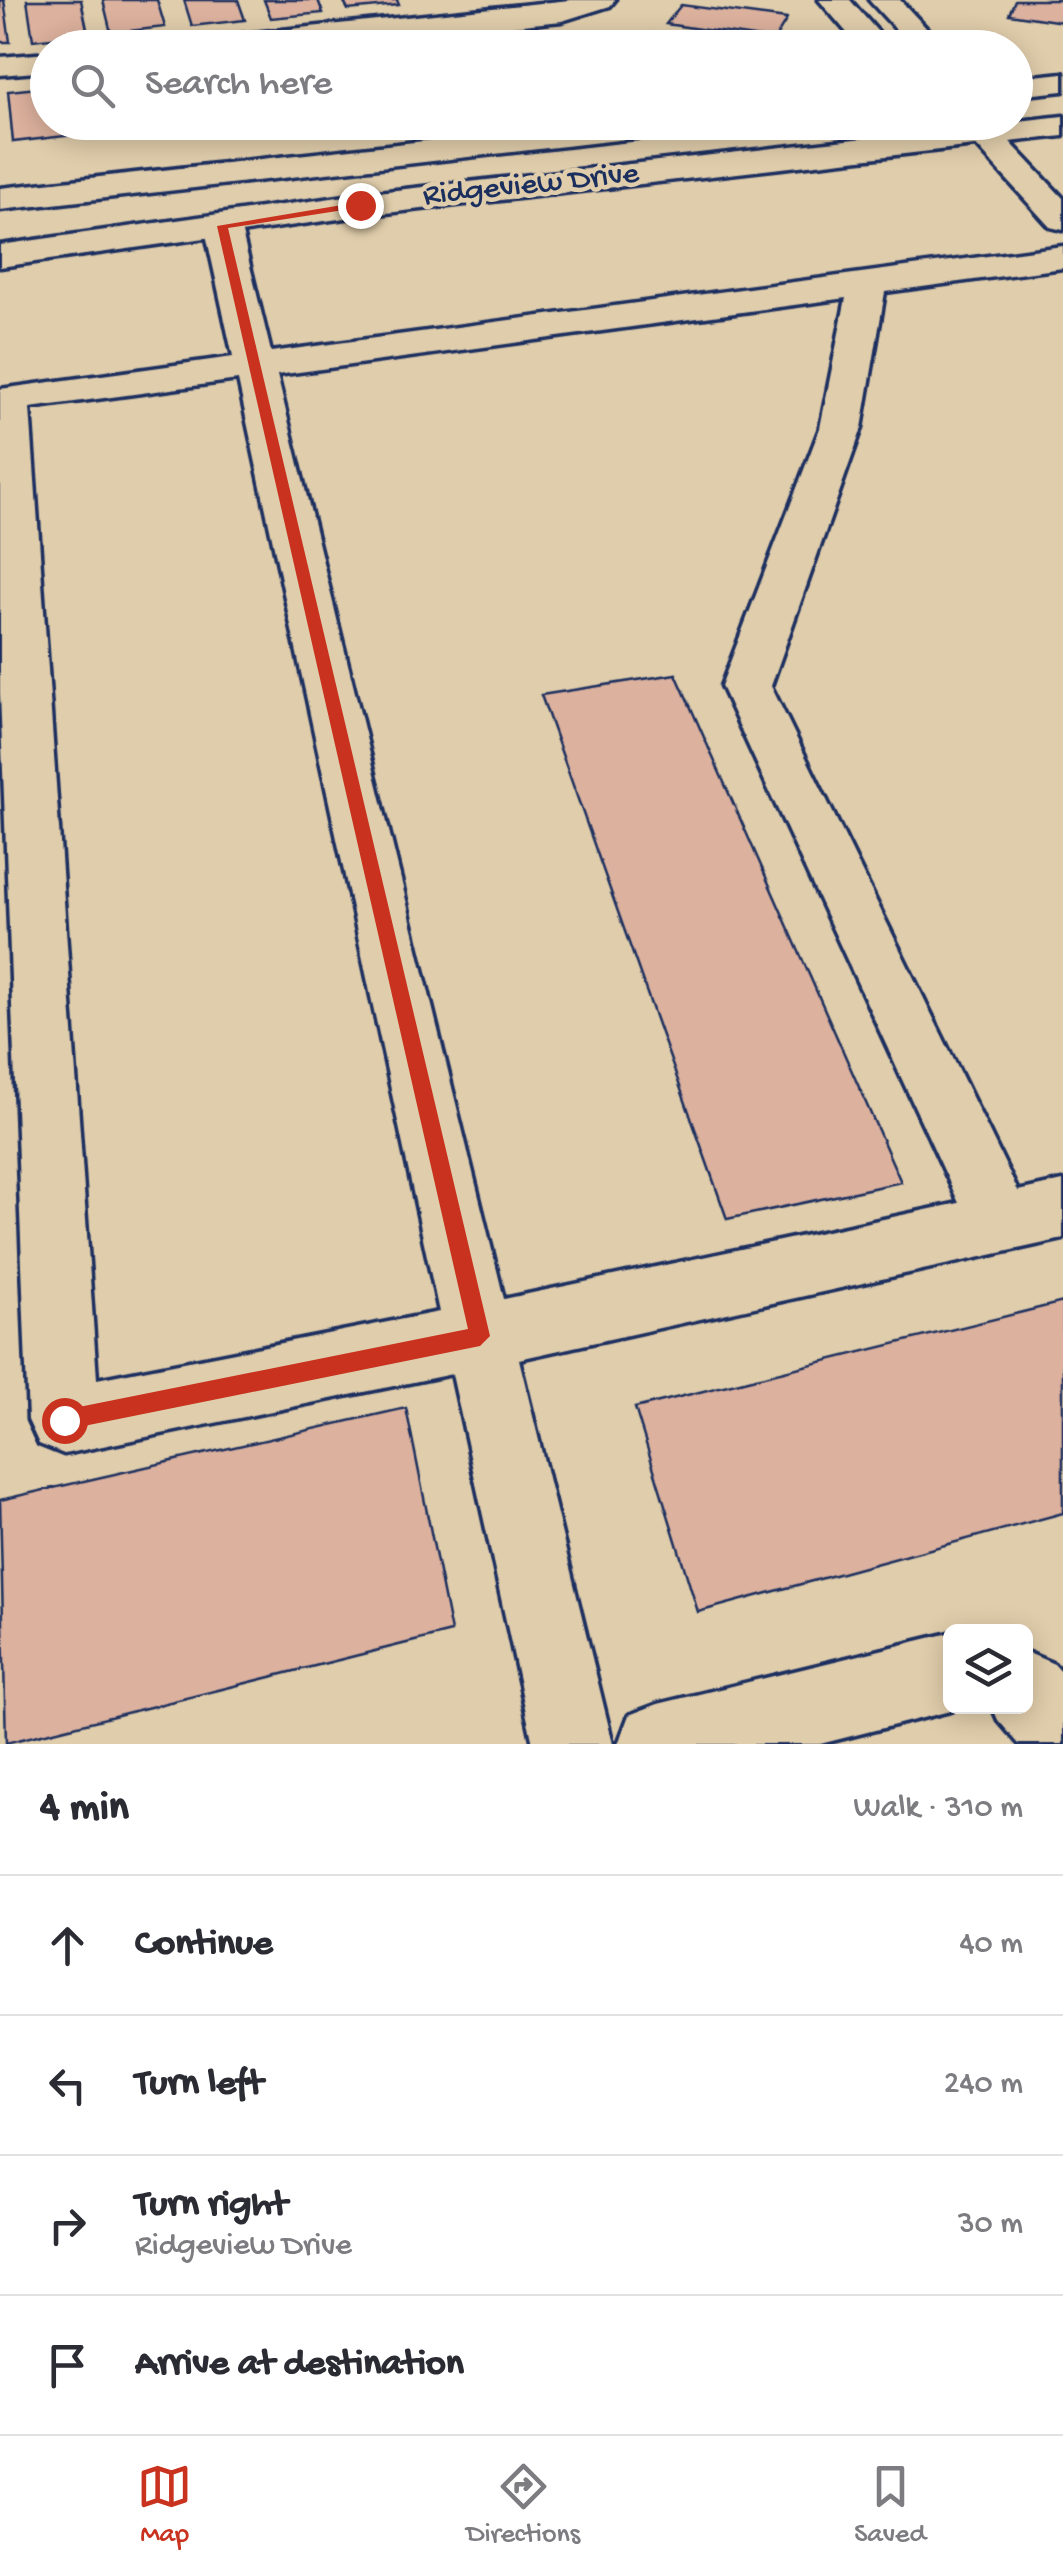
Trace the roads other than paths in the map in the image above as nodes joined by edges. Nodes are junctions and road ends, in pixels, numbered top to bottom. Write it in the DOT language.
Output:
graph roads {
  1 [pos="834,0"];
  2 [pos="884,0"];
  3 [pos="598,2"];
  4 [pos="379,30"];
  5 [pos="861,30"];
  6 [pos="913,30"];
  7 [pos="30,64"];
  8 [pos="0,66"];
  9 [pos="1063,82"];
  10 [pos="1033,85"];
  11 [pos="1033,126"];
  12 [pos="1063,126"];
  13 [pos="527,140"];
  14 [pos="867,140"];
  15 [pos="989,140"];
  16 [pos="0,199"];
  17 [pos="1063,219"];
  18 [pos="222,226"];
  19 [pos="0,256"];
  20 [pos="1063,257"];
  21 [pos="868,282"];
  22 [pos="254,364"];
  23 [pos="1063,1210"];
  24 [pos="1001,1223"];
  25 [pos="480,1336"];
  26 [pos="943,1674"];
  27 [pos="1033,1700"];
  28 [pos="1063,1733"];
  29 [pos="574,1744"];
  30 [pos="658,1744"];
  1 -- 5 [label="main road"];
  2 -- 6 [label="main road"];
  3 -- 4 [label="main road"];
  7 -- 8 [label="main road"];
  9 -- 10 [label="main road"];
  11 -- 12 [label="main road, Ridgeview Drive"];
  13 -- 16 [label="main road, Ridgeview Drive"];
  14 -- 18 [label="main road, Ridgeview Drive"];
  15 -- 17 [label="main road"];
  18 -- 19 [label="main road, Ridgeview Drive"];
  18 -- 22 [label="main road"];
  20 -- 21 [label="main road"];
  21 -- 22 [label="main road"];
  21 -- 24 [label="main road"];
  22 -- 25 [label="main road"];
  22 -- 25 [label="main road"];
  23 -- 24 [label="main road"];
  24 -- 25 [label="main road"];
  25 -- 29 [label="main road"];
  26 -- 30 [label="main road"];
  27 -- 28 [label="main road"];
}
